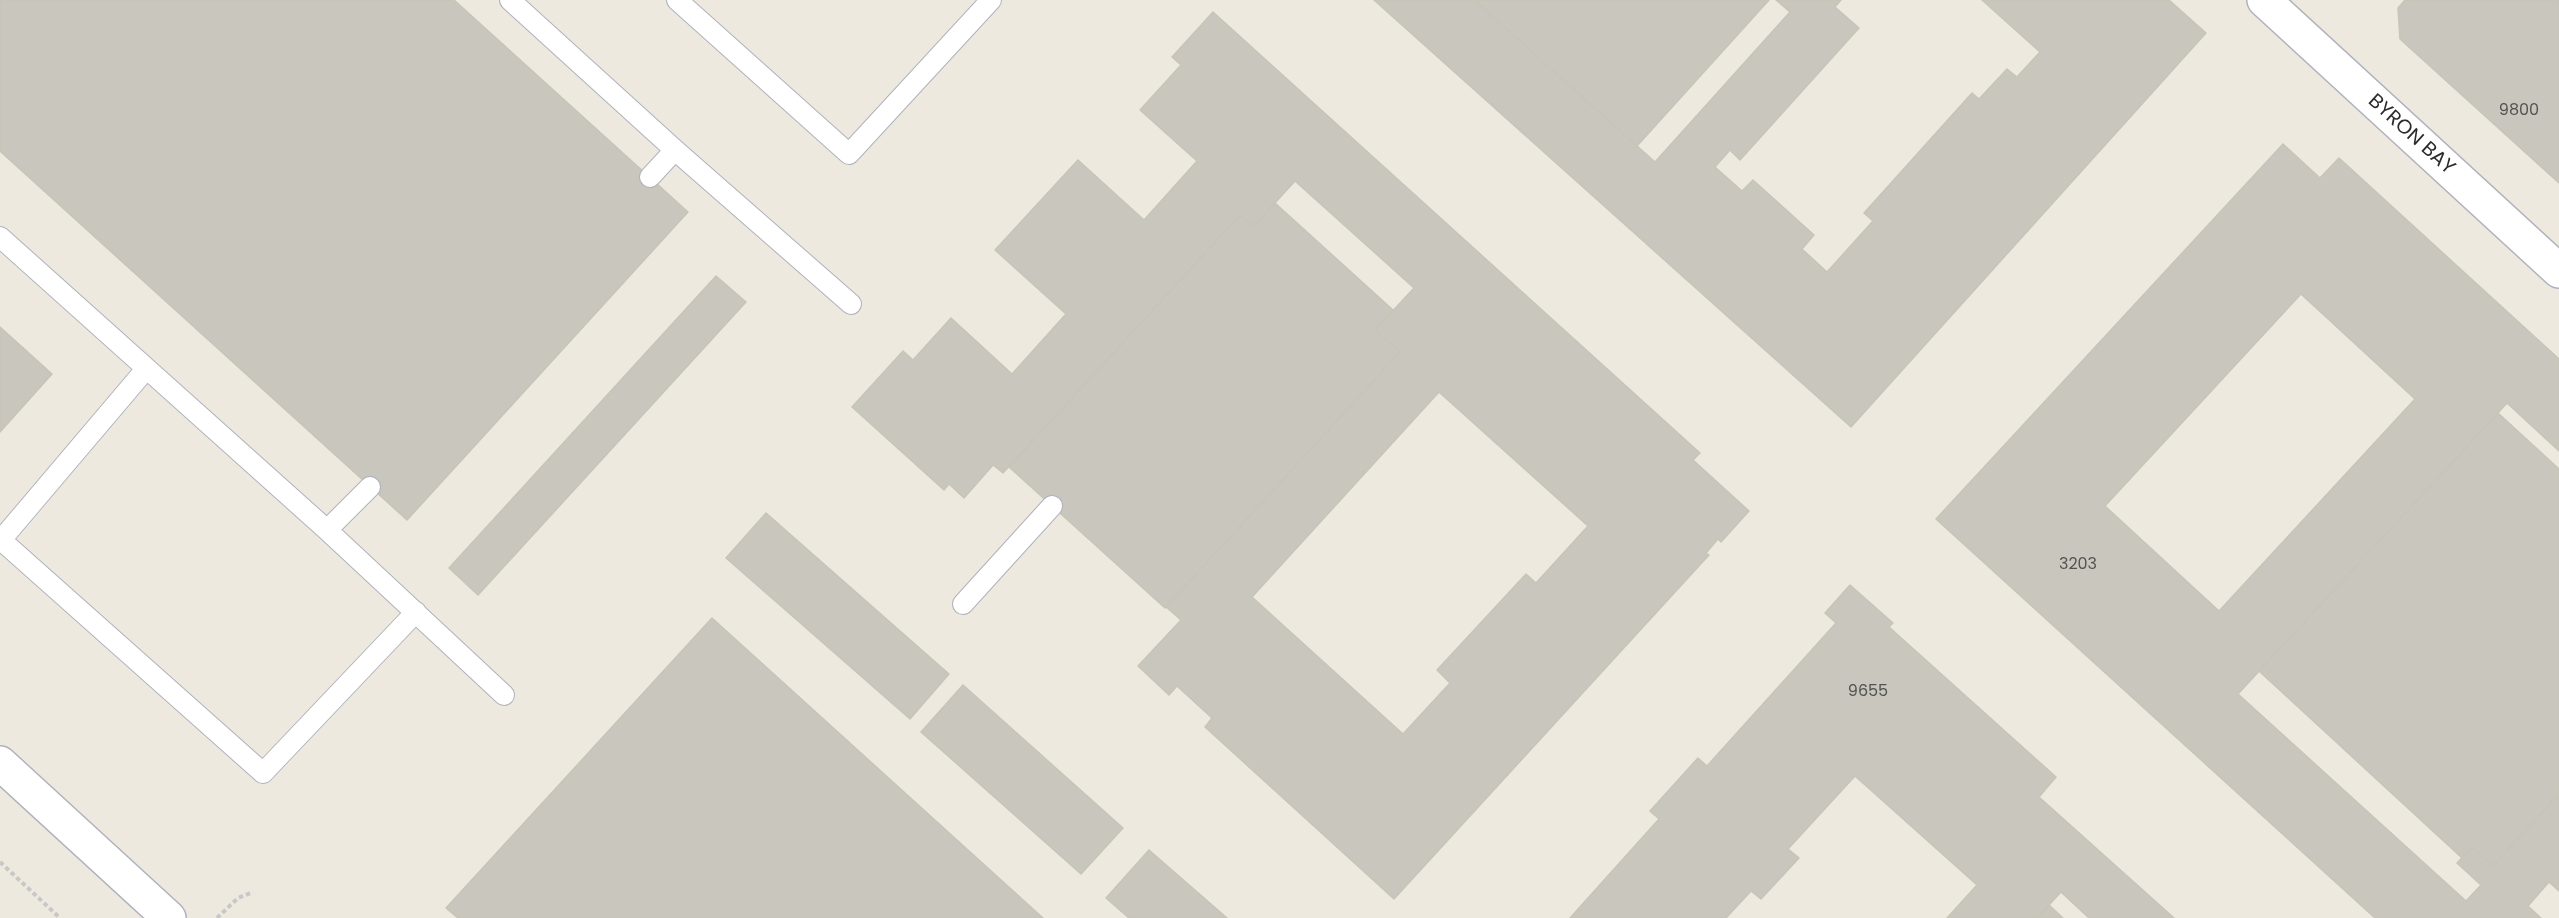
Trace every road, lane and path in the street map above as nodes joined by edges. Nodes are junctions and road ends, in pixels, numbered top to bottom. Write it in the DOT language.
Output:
graph roads {
  1 [pos="510,0"];
  2 [pos="677,0"];
  3 [pos="991,0"];
  4 [pos="2264,0"];
  5 [pos="675,150"];
  6 [pos="650,177"];
  7 [pos="0,237"];
  8 [pos="2559,271"];
  9 [pos="851,304"];
  10 [pos="146,369"];
  11 [pos="370,487"];
  12 [pos="1052,506"];
  13 [pos="327,530"];
  14 [pos="963,604"];
  15 [pos="416,612"];
  16 [pos="504,695"];
  17 [pos="0,763"];
  18 [pos="0,862"];
  19 [pos="254,892"];
  20 [pos="60,918"];
  21 [pos="169,918"];
  22 [pos="217,918"];
  1 -- 5 [label="lane"];
  2 -- 3 [label="lane"];
  4 -- 8 [label="street, BYRON BAY"];
  5 -- 6 [label="lane"];
  5 -- 9 [label="lane"];
  7 -- 10 [label="lane"];
  10 -- 13 [label="lane"];
  10 -- 15 [label="lane"];
  11 -- 13 [label="lane"];
  12 -- 14 [label="lane"];
  13 -- 15 [label="lane"];
  15 -- 16 [label="lane"];
  17 -- 21 [label="street"];
  18 -- 20 [label="path"];
  19 -- 22 [label="path"];
}
